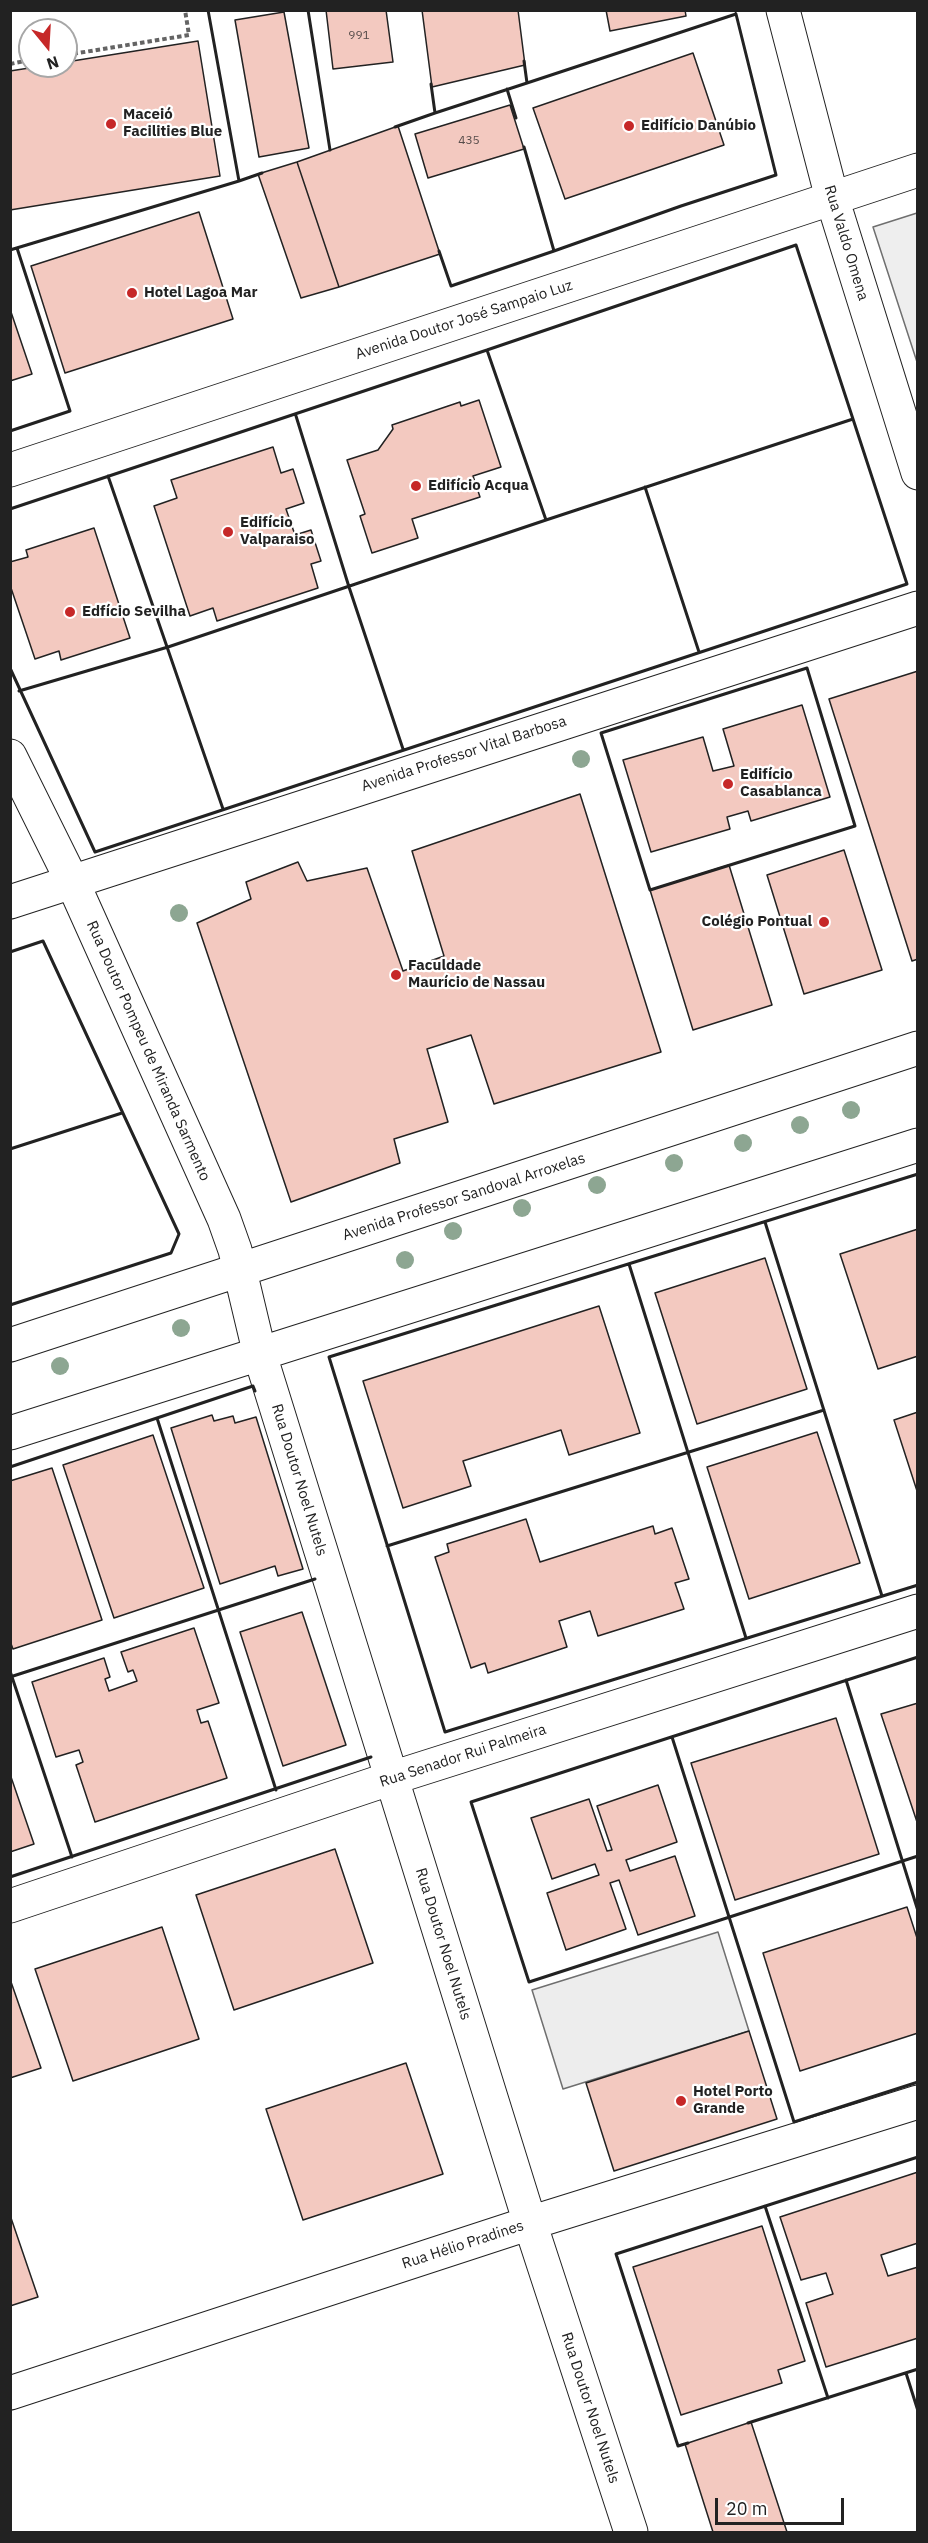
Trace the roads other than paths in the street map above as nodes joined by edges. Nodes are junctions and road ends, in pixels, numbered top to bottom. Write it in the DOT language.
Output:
graph roads {
  1 [pos="783,10"];
  2 [pos="918,170"];
  3 [pos="832,198"];
  4 [pos="10,470"];
  5 [pos="918,472"];
  6 [pos="918,608"];
  7 [pos="10,756"];
  8 [pos="72,881"];
  9 [pos="10,902"];
  10 [pos="918,1048"];
  11 [pos="918,1145"];
  12 [pos="241,1271"];
  13 [pos="10,1345"];
  14 [pos="260,1355"];
  15 [pos="10,1433"];
  16 [pos="918,1611"];
  17 [pos="392,1778"];
  18 [pos="10,1906"];
  19 [pos="918,2102"];
  20 [pos="530,2223"];
  21 [pos="10,2393"];
  22 [pos="631,2532"];
  1 -- 3 [label="street, Rua Valdo Omena"];
  2 -- 3 [label="street, Avenida Doutor José Sampaio Luz"];
  3 -- 4 [label="street, Avenida Doutor José Sampaio Luz"];
  3 -- 5 [label="street, Rua Valdo Omena"];
  6 -- 8 [label="street, Avenida Professor Vital Barbosa"];
  7 -- 8 [label="street, Rua Doutor Pompeu de Miranda Sarmento"];
  8 -- 9 [label="street, Avenida Professor Vital Barbosa"];
  8 -- 12 [label="street, Rua Doutor Pompeu de Miranda Sarmento"];
  10 -- 12 [label="street, Avenida Professor Sandoval Arroxelas"];
  11 -- 14 [label="street"];
  12 -- 13 [label="street, Avenida Professor Sandoval Arroxelas"];
  12 -- 14 [label="street, Rua Doutor Pompeu de Miranda Sarmento"];
  14 -- 15 [label="street"];
  14 -- 17 [label="street, Rua Doutor Noel Nutels"];
  16 -- 17 [label="street, Rua Senador Rui Palmeira"];
  17 -- 18 [label="street, Rua Senador Rui Palmeira"];
  17 -- 20 [label="street, Rua Doutor Noel Nutels"];
  19 -- 20 [label="street, Rua Hélio Pradines"];
  20 -- 21 [label="street, Rua Hélio Pradines"];
  20 -- 22 [label="street, Rua Doutor Noel Nutels"];
}
